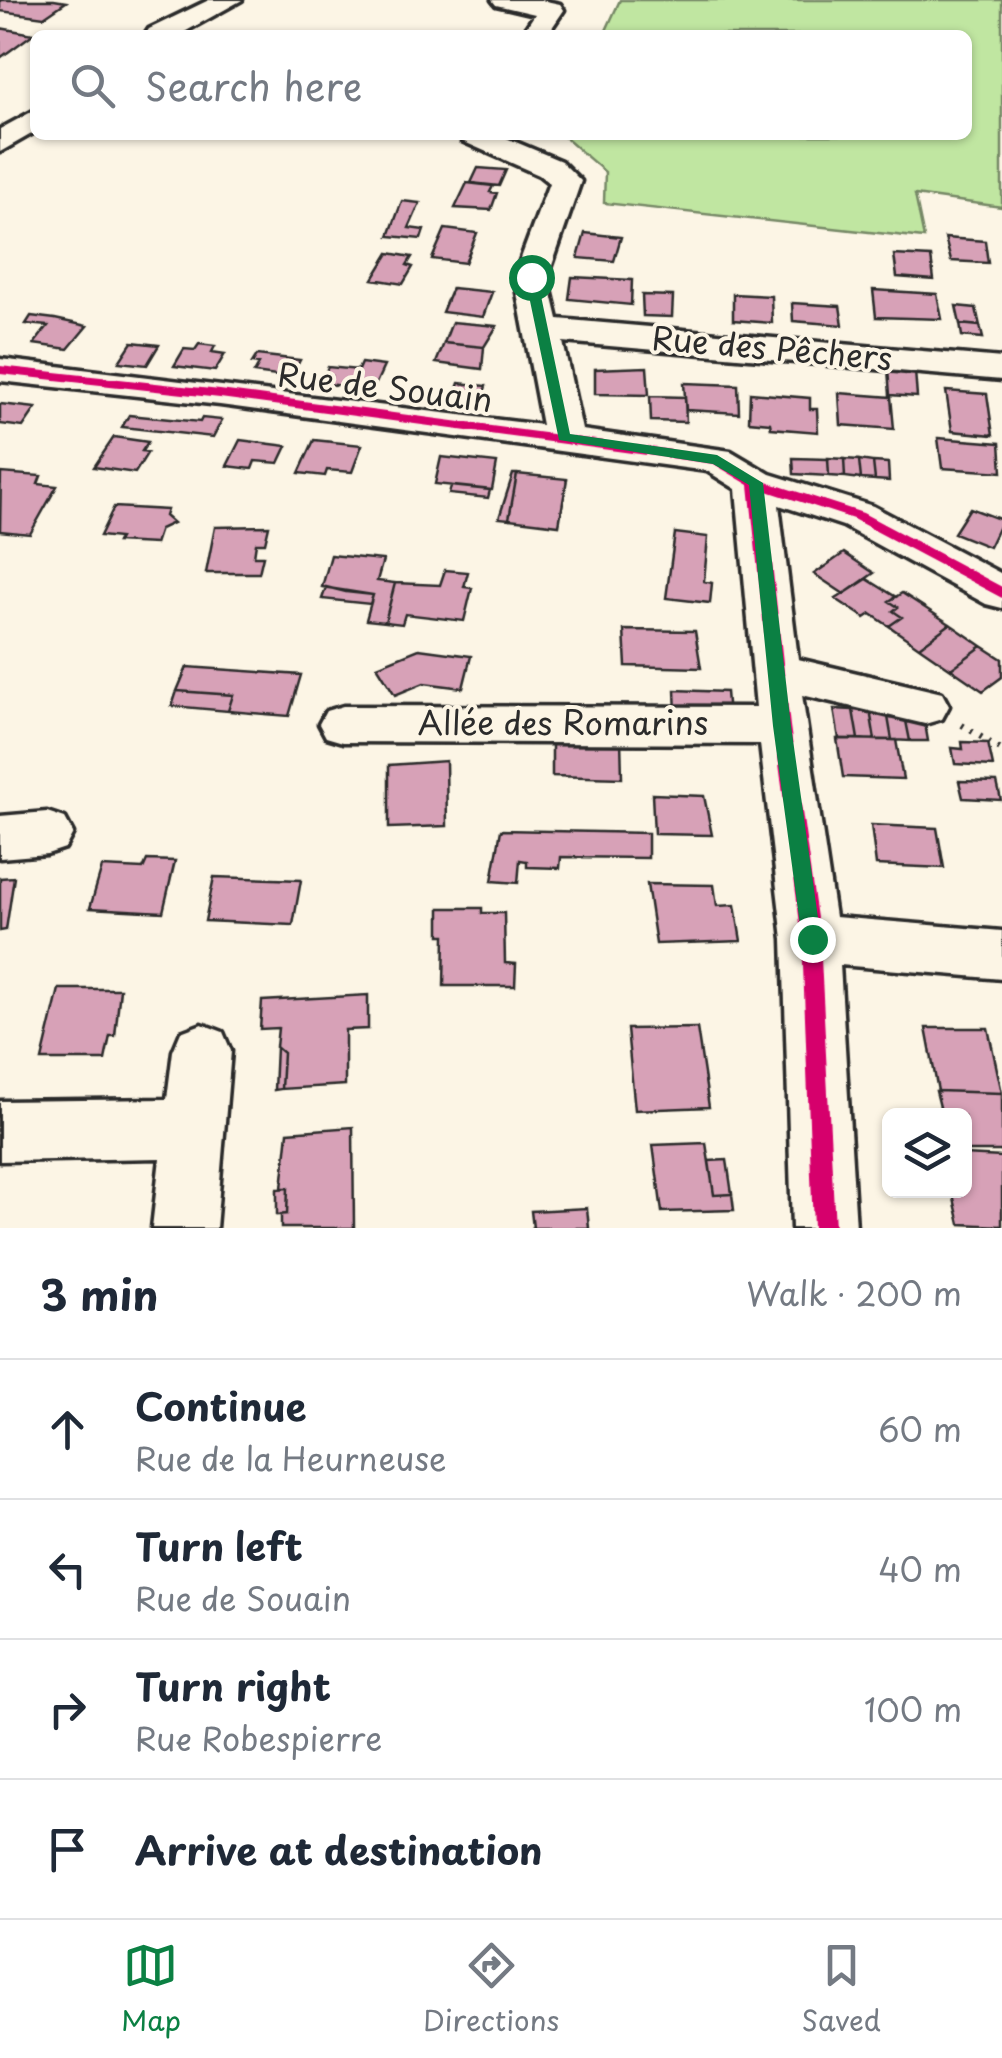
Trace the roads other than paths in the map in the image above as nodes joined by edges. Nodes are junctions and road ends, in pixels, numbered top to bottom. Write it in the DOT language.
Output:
graph roads {
  1 [pos="229,0"];
  2 [pos="506,0"];
  3 [pos="168,30"];
  4 [pos="537,30"];
  5 [pos="30,123"];
  6 [pos="485,140"];
  7 [pos="0,144"];
  8 [pos="543,329"];
  9 [pos="1002,369"];
  10 [pos="0,370"];
  11 [pos="564,437"];
  12 [pos="756,483"];
  13 [pos="1002,592"];
  14 [pos="776,672"];
  15 [pos="925,706"];
  16 [pos="343,724"];
  17 [pos="782,726"];
  18 [pos="812,939"];
  19 [pos="1002,956"];
  20 [pos="202,1051"];
  21 [pos="194,1128"];
  22 [pos="0,1131"];
  23 [pos="184,1228"];
  24 [pos="824,1228"];
  1 -- 3 [label="street"];
  2 -- 4 [label="street"];
  5 -- 7 [label="street"];
  6 -- 8 [label="street"];
  8 -- 9 [label="street, Rue des Pêchers"];
  8 -- 11 [label="street"];
  10 -- 11 [label="street, Rue de Souain"];
  11 -- 12 [label="street, Rue de Souain"];
  12 -- 13 [label="street, Rue de Souain"];
  12 -- 14 [label="street"];
  14 -- 15 [label="street"];
  14 -- 17 [label="street"];
  16 -- 17 [label="street, Allée des Romarins"];
  17 -- 18 [label="street"];
  18 -- 19 [label="street"];
  18 -- 24 [label="street"];
  20 -- 21 [label="street"];
  21 -- 22 [label="street"];
  21 -- 23 [label="street"];
}
